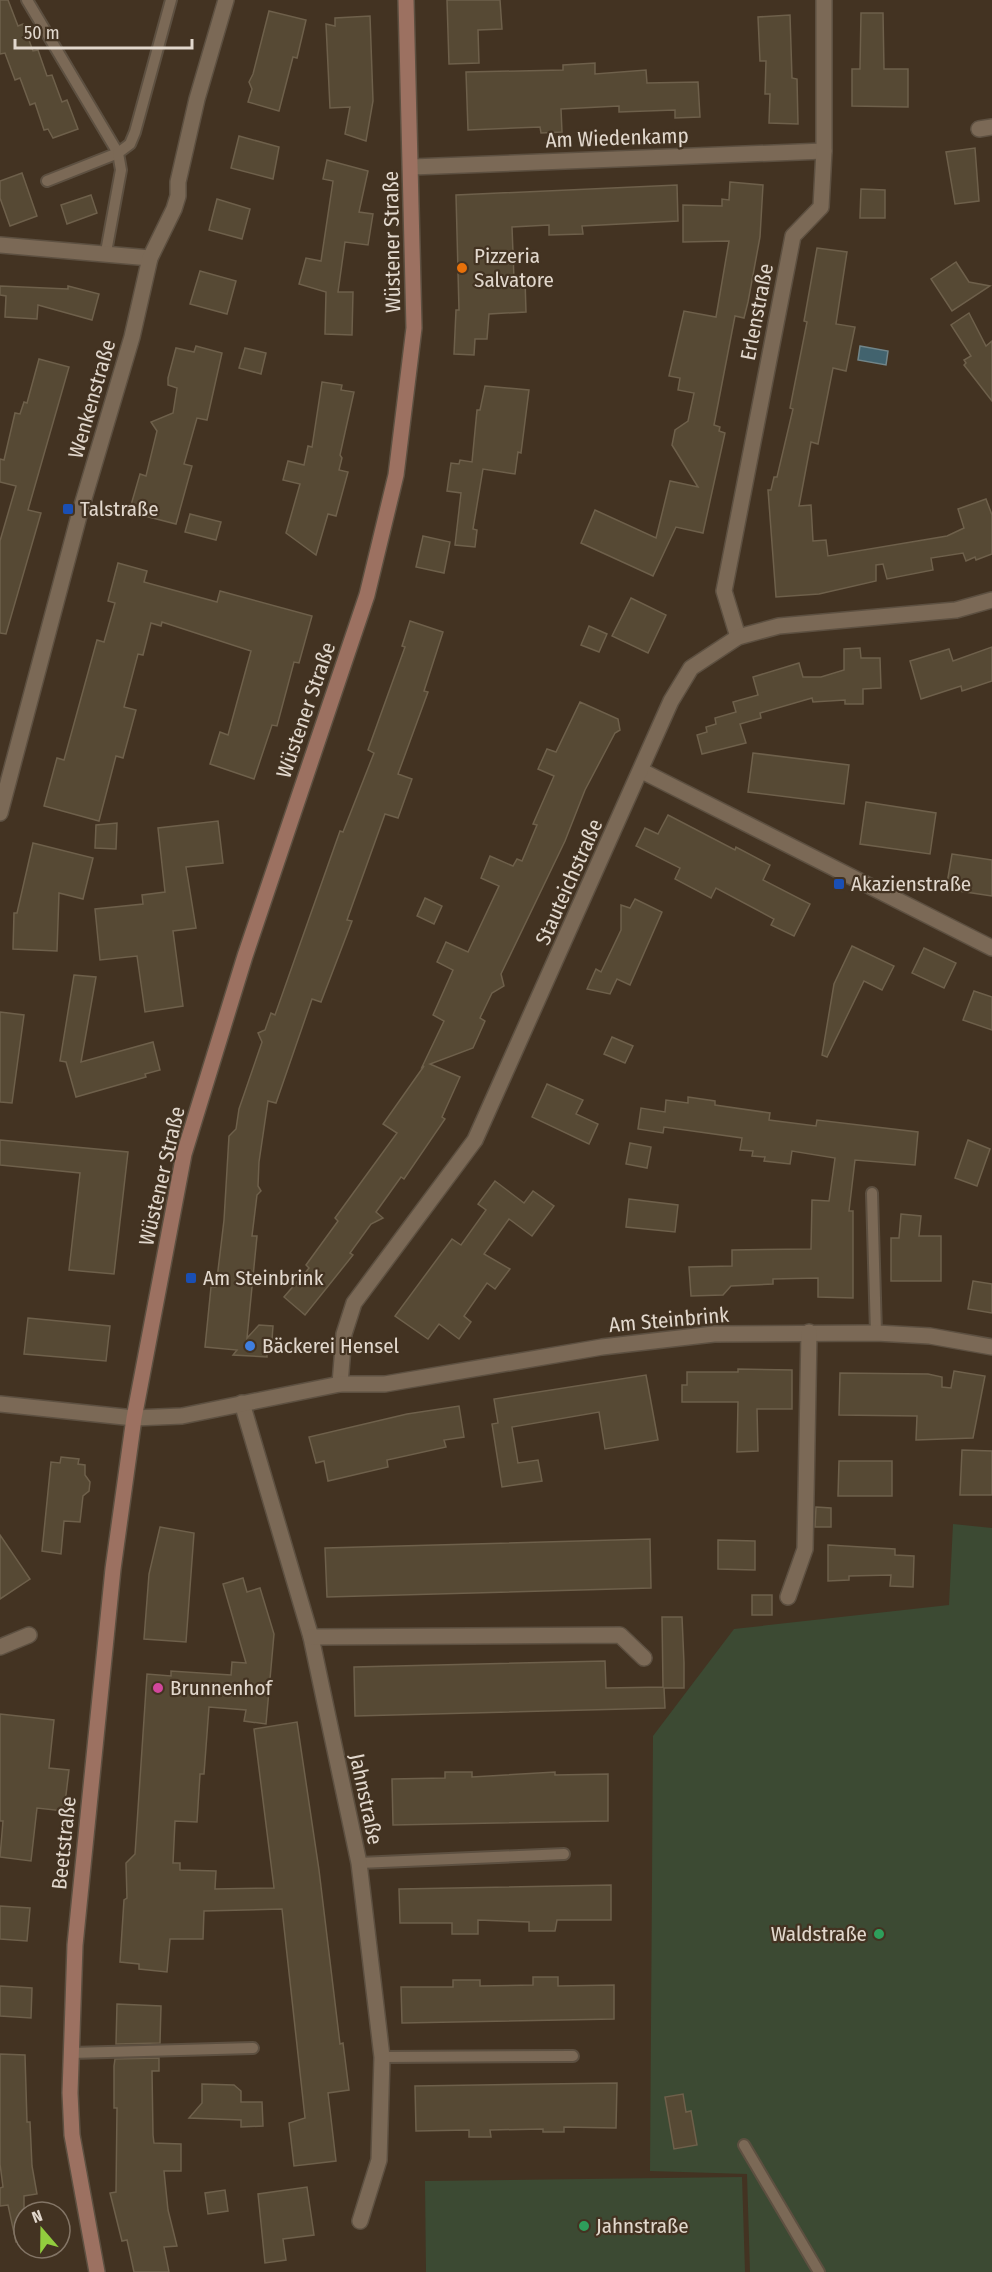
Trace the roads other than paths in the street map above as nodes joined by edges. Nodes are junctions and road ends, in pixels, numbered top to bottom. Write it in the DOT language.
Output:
graph roads {
  1 [pos="27,0"];
  2 [pos="171,0"];
  3 [pos="226,0"];
  4 [pos="406,0"];
  5 [pos="824,0"];
  6 [pos="825,151"];
  7 [pos="118,153"];
  8 [pos="412,166"];
  9 [pos="46,181"];
  10 [pos="0,245"];
  11 [pos="106,252"];
  12 [pos="150,258"];
  13 [pos="992,600"];
  14 [pos="738,637"];
  15 [pos="642,771"];
  16 [pos="0,813"];
  17 [pos="992,948"];
  18 [pos="872,1193"];
  19 [pos="809,1332"];
  20 [pos="876,1333"];
  21 [pos="992,1347"];
  22 [pos="339,1384"];
  23 [pos="242,1403"];
  24 [pos="0,1404"];
  25 [pos="134,1418"];
  26 [pos="788,1597"];
  27 [pos="29,1635"];
  28 [pos="311,1636"];
  29 [pos="0,1647"];
  30 [pos="644,1658"];
  31 [pos="564,1854"];
  32 [pos="358,1863"];
  33 [pos="253,2048"];
  34 [pos="71,2053"];
  35 [pos="573,2056"];
  36 [pos="382,2057"];
  37 [pos="744,2145"];
  38 [pos="360,2221"];
  39 [pos="97,2272"];
  40 [pos="819,2272"];
  1 -- 7 [label="lane"];
  2 -- 7 [label="lane"];
  3 -- 12 [label="street, Wenkenstraße"];
  4 -- 8 [label="main road, Wüstener Straße"];
  5 -- 6 [label="street, Erlenstraße"];
  6 -- 8 [label="street, Am Wiedenkamp"];
  6 -- 14 [label="street, Erlenstraße"];
  7 -- 9 [label="lane"];
  7 -- 11 [label="lane"];
  8 -- 25 [label="main road, Wüstener Straße"];
  10 -- 11 [label="street"];
  11 -- 12 [label="street"];
  12 -- 16 [label="street, Wenkenstraße"];
  13 -- 14 [label="street, Stauteichstraße"];
  14 -- 15 [label="street, Stauteichstraße"];
  15 -- 17 [label="street"];
  15 -- 22 [label="street, Stauteichstraße"];
  18 -- 20 [label="lane"];
  19 -- 20 [label="street, Am Steinbrink"];
  19 -- 22 [label="street, Am Steinbrink"];
  19 -- 26 [label="street"];
  20 -- 21 [label="street, Am Steinbrink"];
  22 -- 23 [label="street, Am Steinbrink"];
  23 -- 25 [label="street, Am Steinbrink"];
  23 -- 28 [label="street, Jahnstraße"];
  24 -- 25 [label="street, Am Steinbrink"];
  25 -- 34 [label="main road, Beetstraße"];
  27 -- 29 [label="street"];
  28 -- 30 [label="street"];
  28 -- 32 [label="street, Jahnstraße"];
  31 -- 32 [label="lane"];
  32 -- 36 [label="street, Jahnstraße"];
  33 -- 34 [label="lane"];
  34 -- 39 [label="main road, Beetstraße"];
  35 -- 36 [label="lane"];
  36 -- 38 [label="street, Jahnstraße"];
  37 -- 40 [label="lane"];
}
